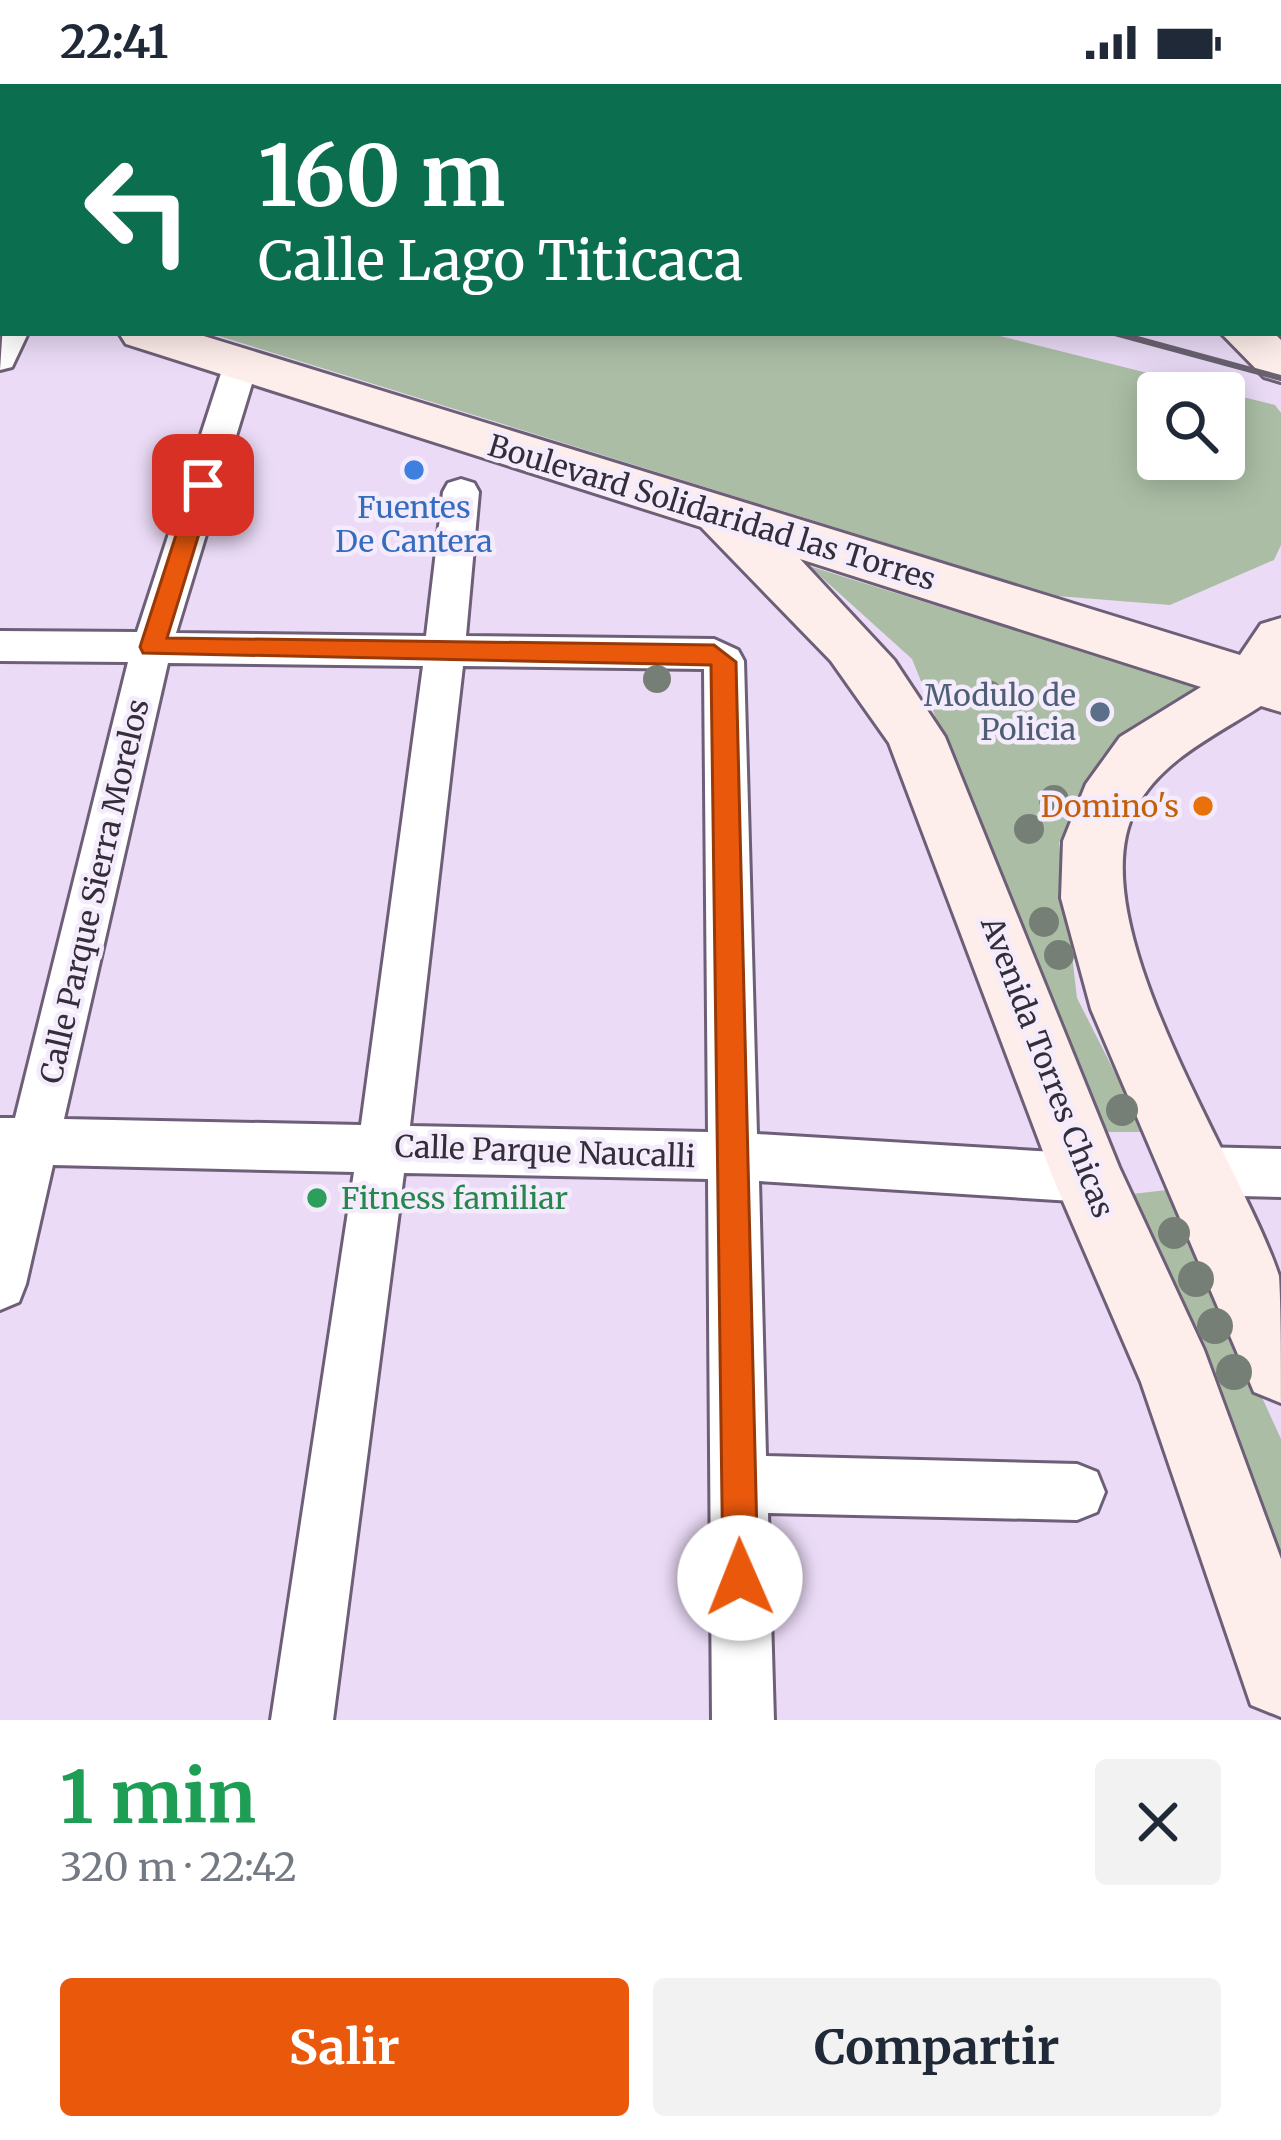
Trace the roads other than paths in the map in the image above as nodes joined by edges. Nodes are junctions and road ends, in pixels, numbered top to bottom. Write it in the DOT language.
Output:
graph roads {
  1 [pos="152,336"];
  2 [pos="1247,336"];
  3 [pos="241,364"];
  4 [pos="1281,366"];
  5 [pos="461,492"];
  6 [pos="721,516"];
  7 [pos="0,646"];
  8 [pos="152,647"];
  9 [pos="446,654"];
  10 [pos="1272,670"];
  11 [pos="17,1141"];
  12 [pos="382,1146"];
  13 [pos="730,1156"];
  14 [pos="1197,1171"];
  15 [pos="1281,1173"];
  16 [pos="1088,1178"];
  17 [pos="0,1284"];
  18 [pos="1281,1365"];
  19 [pos="739,1484"];
  20 [pos="1077,1492"];
  21 [pos="1281,1675"];
  22 [pos="302,1720"];
  23 [pos="742,1720"];
  1 -- 3 [label="main road, Boulevard Solidaridad las Torres"];
  2 -- 4 [label="main road"];
  3 -- 6 [label="main road, Boulevard Solidaridad las Torres"];
  3 -- 8 [label="street, Calle Parque Sierra Morelos"];
  5 -- 9 [label="street"];
  6 -- 10 [label="main road, Boulevard Solidaridad las Torres"];
  6 -- 16 [label="main road, Avenida Torres Chicas"];
  7 -- 8 [label="street"];
  8 -- 9 [label="street"];
  8 -- 11 [label="street, Calle Parque Sierra Morelos"];
  9 -- 12 [label="street"];
  9 -- 13 [label="street"];
  10 -- 14 [label="main road"];
  11 -- 12 [label="street, Calle Parque Naucalli"];
  11 -- 17 [label="street, Calle Parque Sierra Morelos"];
  12 -- 13 [label="street, Calle Parque Naucalli"];
  12 -- 22 [label="street"];
  13 -- 16 [label="street, Calle Parque Naucalli"];
  13 -- 19 [label="street"];
  14 -- 15 [label="street"];
  14 -- 16 [label="main road"];
  14 -- 18 [label="main road"];
  16 -- 21 [label="main road, Avenida Torres Chicas"];
  19 -- 20 [label="street"];
  19 -- 23 [label="street"];
}
